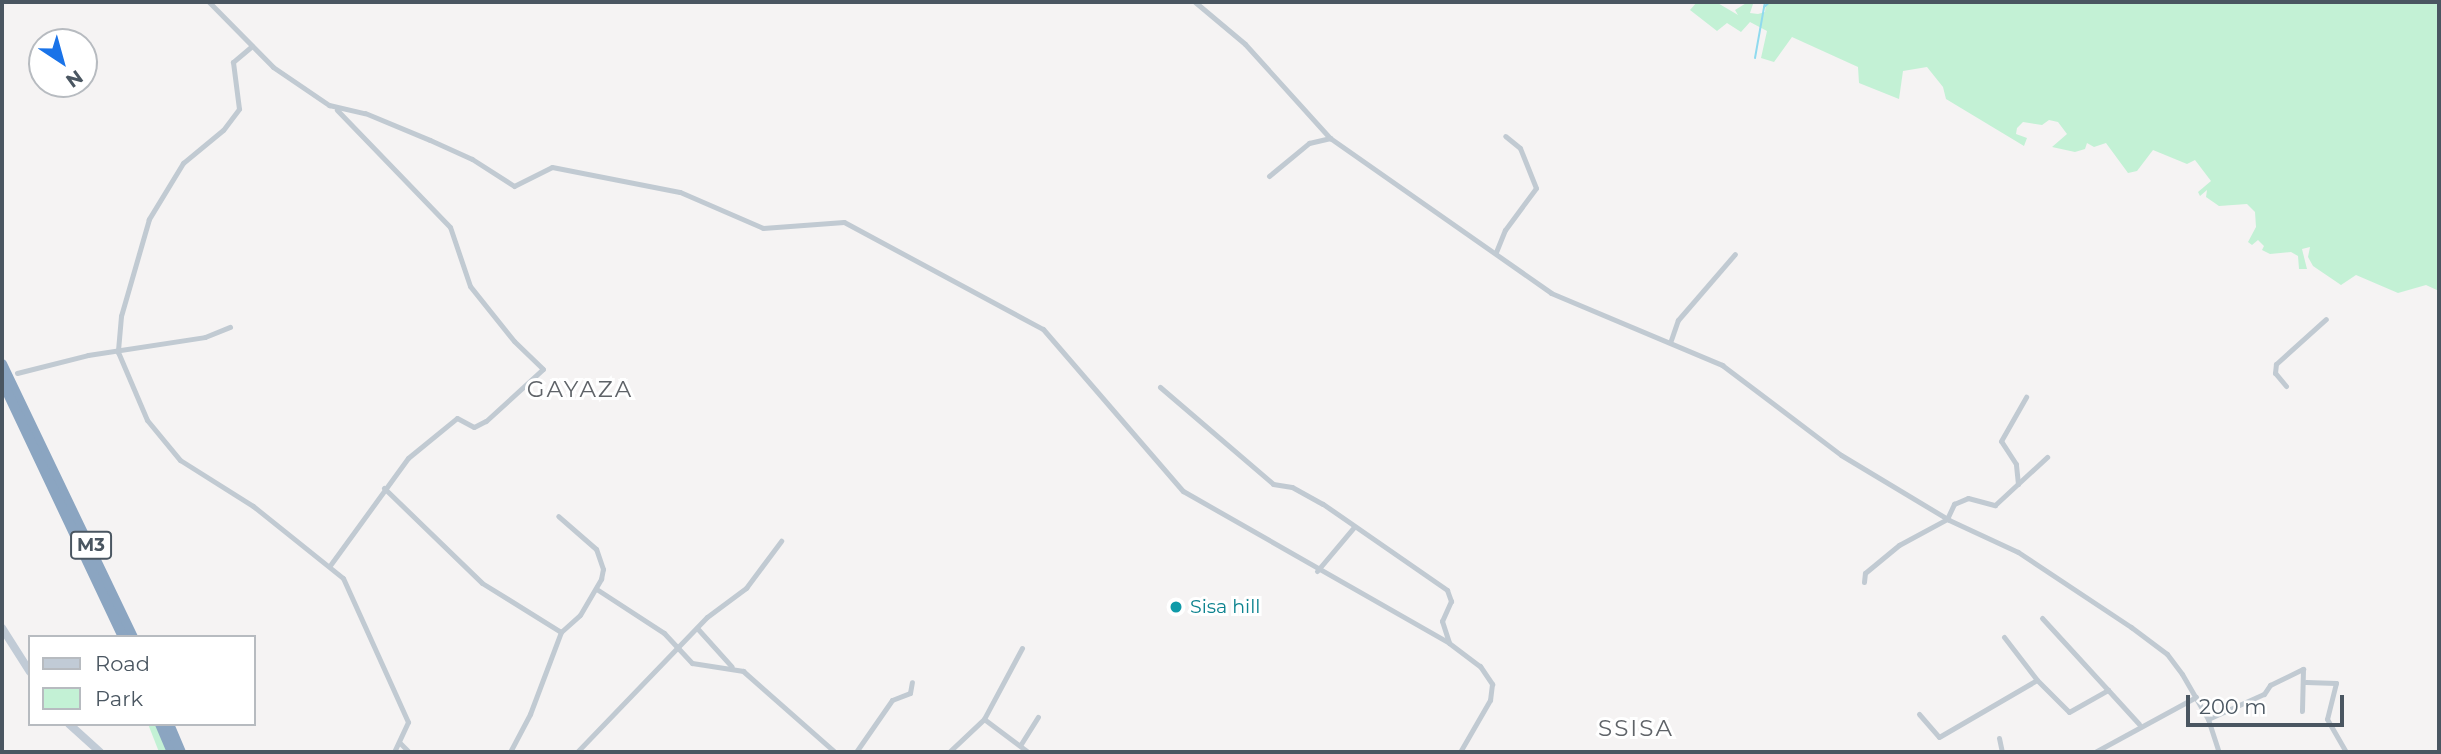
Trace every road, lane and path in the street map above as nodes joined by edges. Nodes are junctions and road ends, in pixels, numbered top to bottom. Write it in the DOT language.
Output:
graph roads {
  1 [pos="209,2"];
  2 [pos="1195,2"];
  3 [pos="252,46"];
  4 [pos="337,110"];
  5 [pos="1505,136"];
  6 [pos="1330,138"];
  7 [pos="1269,176"];
  8 [pos="1496,252"];
  9 [pos="1735,254"];
  10 [pos="2326,319"];
  11 [pos="230,327"];
  12 [pos="1671,340"];
  13 [pos="118,352"];
  14 [pos="2,364"];
  15 [pos="17,373"];
  16 [pos="2,381"];
  17 [pos="2286,386"];
  18 [pos="1160,387"];
  19 [pos="2026,397"];
  20 [pos="2048,457"];
  21 [pos="2018,484"];
  22 [pos="384,488"];
  23 [pos="558,516"];
  24 [pos="1947,519"];
  25 [pos="1354,527"];
  26 [pos="781,541"];
  27 [pos="331,564"];
  28 [pos="1317,571"];
  29 [pos="1864,582"];
  30 [pos="598,590"];
  31 [pos="2042,618"];
  32 [pos="2,628"];
  33 [pos="697,628"];
  34 [pos="561,632"];
  35 [pos="122,635"];
  36 [pos="132,635"];
  37 [pos="2004,637"];
  38 [pos="1449,643"];
  39 [pos="1023,648"];
  40 [pos="677,649"];
  41 [pos="732,667"];
  42 [pos="28,668"];
  43 [pos="2037,680"];
  44 [pos="912,682"];
  45 [pos="2306,682"];
  46 [pos="2108,690"];
  47 [pos="2196,697"];
  48 [pos="2302,711"];
  49 [pos="1919,714"];
  50 [pos="1038,718"];
  51 [pos="984,719"];
  52 [pos="2208,719"];
  53 [pos="2139,724"];
  54 [pos="71,726"];
  55 [pos="161,726"];
  56 [pos="170,726"];
  57 [pos="2000,738"];
  58 [pos="400,743"];
  59 [pos="1021,744"];
  60 [pos="100,752"];
  61 [pos="172,752"];
  62 [pos="181,752"];
  63 [pos="394,752"];
  64 [pos="409,752"];
  65 [pos="510,752"];
  66 [pos="577,752"];
  67 [pos="835,752"];
  68 [pos="856,752"];
  69 [pos="949,752"];
  70 [pos="1028,752"];
  71 [pos="1460,752"];
  72 [pos="2002,752"];
  73 [pos="2095,752"];
  74 [pos="2219,752"];
  75 [pos="2346,752"];
  1 -- 3 [label="street"];
  2 -- 6 [label="street"];
  3 -- 4 [label="street"];
  3 -- 13 [label="street"];
  4 -- 22 [label="street"];
  4 -- 28 [label="street"];
  5 -- 8 [label="street"];
  6 -- 7 [label="street"];
  6 -- 8 [label="street"];
  8 -- 12 [label="street"];
  9 -- 12 [label="street"];
  10 -- 17 [label="street"];
  11 -- 13 [label="street"];
  12 -- 24 [label="street"];
  13 -- 15 [label="street"];
  13 -- 27 [label="street"];
  14 -- 36 [label="highway, M3"];
  16 -- 35 [label="highway, M3"];
  18 -- 25 [label="street"];
  19 -- 21 [label="street"];
  20 -- 21 [label="street"];
  21 -- 24 [label="street"];
  22 -- 27 [label="street"];
  22 -- 34 [label="street"];
  23 -- 30 [label="street"];
  24 -- 29 [label="street"];
  24 -- 47 [label="street"];
  25 -- 28 [label="street"];
  25 -- 38 [label="street"];
  26 -- 33 [label="street"];
  27 -- 58 [label="street"];
  28 -- 38 [label="street"];
  30 -- 34 [label="street"];
  30 -- 40 [label="street"];
  31 -- 46 [label="street"];
  32 -- 42 [label="main road"];
  33 -- 40 [label="street"];
  33 -- 41 [label="street"];
  34 -- 65 [label="street"];
  37 -- 43 [label="street"];
  38 -- 71 [label="street"];
  39 -- 51 [label="street"];
  40 -- 41 [label="street"];
  40 -- 66 [label="street"];
  41 -- 67 [label="street"];
  43 -- 46 [label="street"];
  43 -- 49 [label="street"];
  44 -- 68 [label="street"];
  45 -- 48 [label="street"];
  45 -- 52 [label="street"];
  45 -- 75 [label="street"];
  46 -- 53 [label="street"];
  47 -- 52 [label="street"];
  47 -- 53 [label="street"];
  50 -- 59 [label="street"];
  51 -- 59 [label="street"];
  51 -- 69 [label="street"];
  52 -- 74 [label="street"];
  53 -- 73 [label="street"];
  54 -- 60 [label="main road"];
  55 -- 61 [label="highway"];
  56 -- 62 [label="highway"];
  57 -- 72 [label="street"];
  58 -- 63 [label="street"];
  58 -- 64 [label="street"];
  59 -- 70 [label="street"];
}
